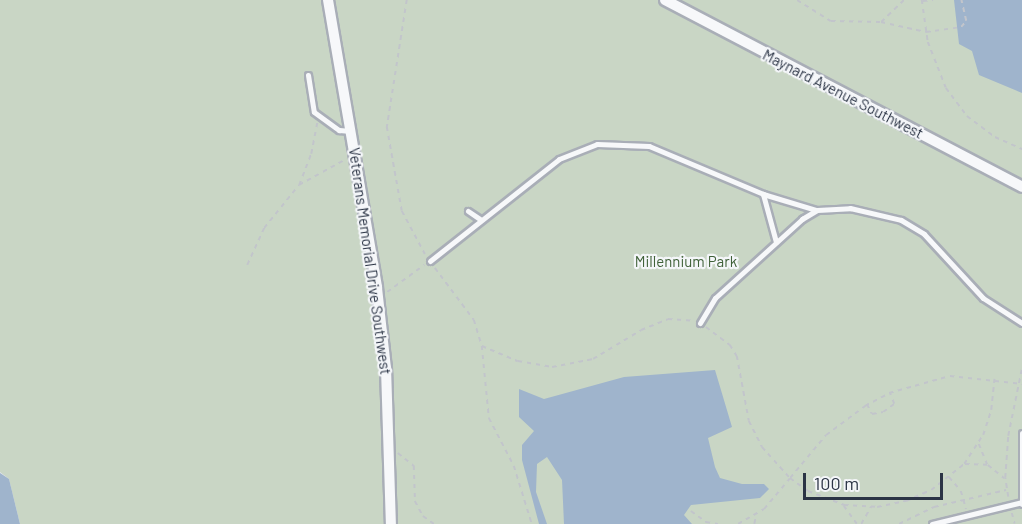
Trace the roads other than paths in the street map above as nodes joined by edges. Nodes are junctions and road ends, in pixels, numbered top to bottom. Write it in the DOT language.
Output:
graph roads {
  1 [pos="328,0"];
  2 [pos="665,0"];
  3 [pos="308,75"];
  4 [pos="351,131"];
  5 [pos="1022,187"];
  6 [pos="763,194"];
  7 [pos="817,210"];
  8 [pos="468,211"];
  9 [pos="480,219"];
  10 [pos="776,242"];
  11 [pos="430,261"];
  12 [pos="700,323"];
  13 [pos="1022,323"];
  14 [pos="1022,433"];
  15 [pos="1022,503"];
  16 [pos="391,524"];
  17 [pos="932,524"];
  1 -- 4 [label="street, Veterans Memorial Drive Southwest"];
  2 -- 5 [label="street, Maynard Avenue Southwest"];
  3 -- 4 [label="lane"];
  4 -- 16 [label="street, Veterans Memorial Drive Southwest"];
  6 -- 7 [label="lane"];
  6 -- 9 [label="lane"];
  6 -- 10 [label="lane"];
  7 -- 10 [label="lane"];
  7 -- 13 [label="lane"];
  8 -- 9 [label="lane"];
  9 -- 11 [label="lane"];
  10 -- 12 [label="lane"];
  14 -- 15 [label="lane"];
  15 -- 17 [label="lane"];
}
